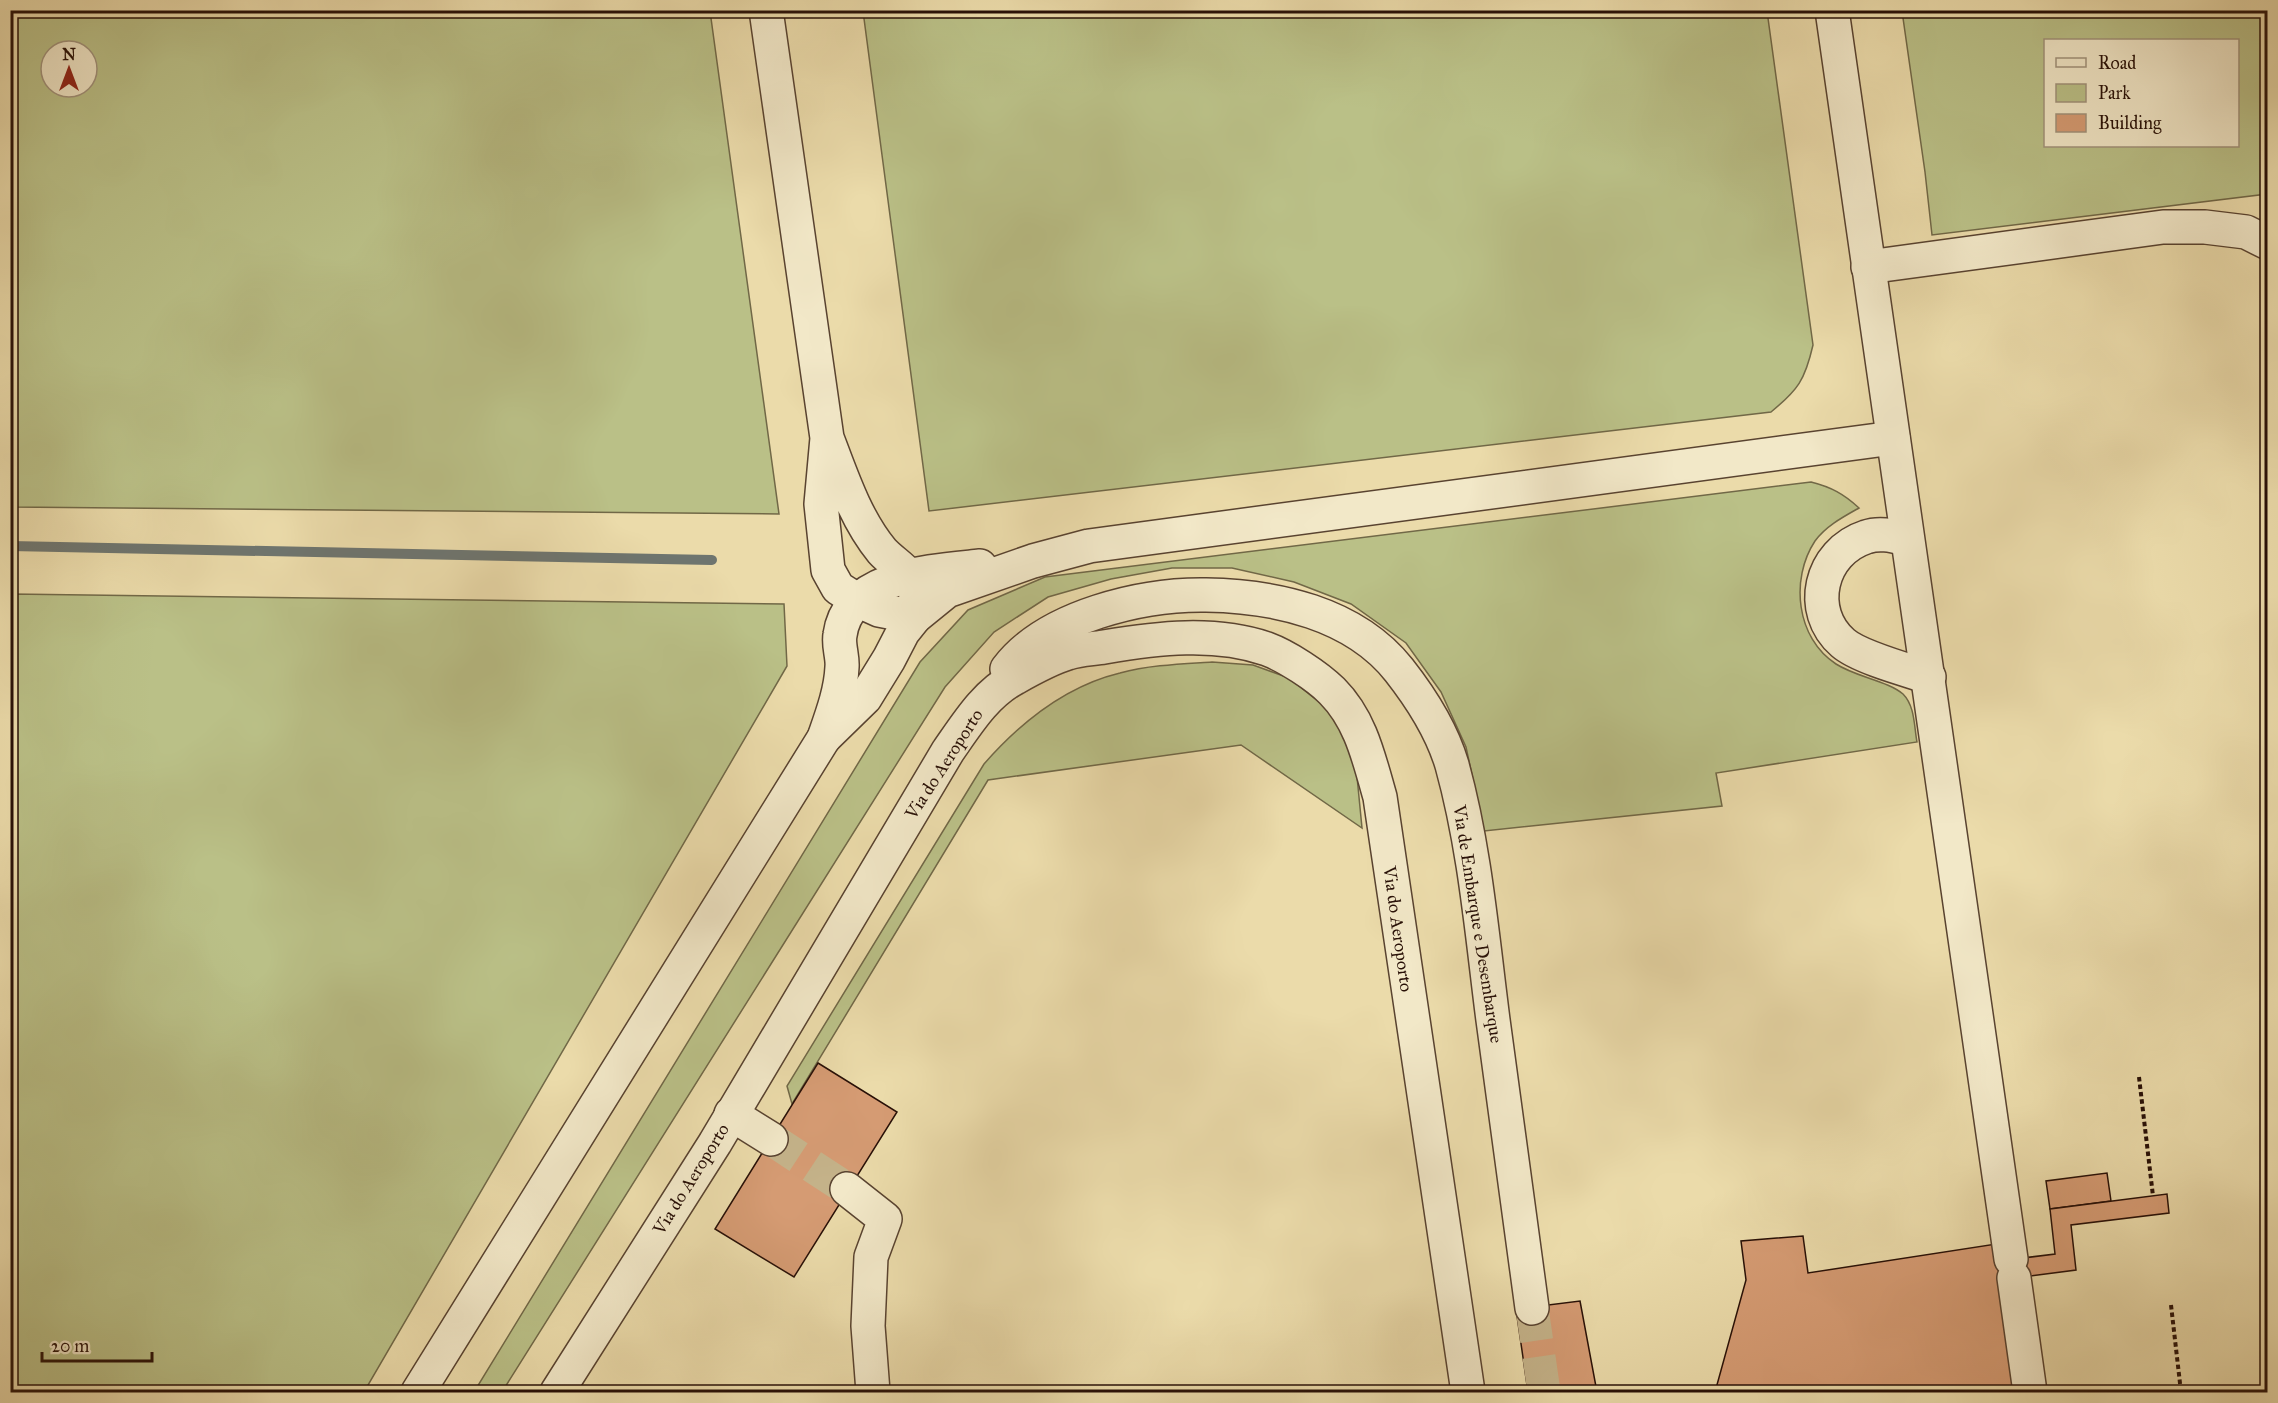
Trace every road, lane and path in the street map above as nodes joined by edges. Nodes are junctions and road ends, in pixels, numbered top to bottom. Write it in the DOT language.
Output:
graph roads {
  1 [pos="766,10"];
  2 [pos="1832,10"];
  3 [pos="2268,243"];
  4 [pos="1868,267"];
  5 [pos="827,438"];
  6 [pos="1893,438"];
  7 [pos="1907,539"];
  8 [pos="1033,561"];
  9 [pos="909,577"];
  10 [pos="857,600"];
  11 [pos="915,617"];
  12 [pos="1929,677"];
  13 [pos="981,704"];
  14 [pos="824,738"];
  15 [pos="2139,1077"];
  16 [pos="731,1114"];
  17 [pos="771,1139"];
  18 [pos="847,1189"];
  19 [pos="2153,1196"];
  20 [pos="2170,1305"];
  21 [pos="1532,1308"];
  22 [pos="418,1392"];
  23 [pos="556,1392"];
  24 [pos="873,1392"];
  25 [pos="1468,1392"];
  26 [pos="2030,1392"];
  27 [pos="2181,1392"];
  1 -- 5 [label="street"];
  2 -- 4 [label="street"];
  3 -- 4 [label="street"];
  4 -- 6 [label="street"];
  5 -- 9 [label="street"];
  5 -- 10 [label="street"];
  6 -- 7 [label="street"];
  6 -- 8 [label="street"];
  7 -- 12 [label="street"];
  7 -- 12 [label="street"];
  8 -- 9 [label="street"];
  8 -- 11 [label="street"];
  9 -- 10 [label="street"];
  9 -- 11 [label="street"];
  10 -- 11 [label="street"];
  10 -- 14 [label="street"];
  11 -- 14 [label="street"];
  12 -- 26 [label="street"];
  13 -- 16 [label="street, Via do Aeroporto"];
  13 -- 21 [label="street, Via de Embarque e Desembarque"];
  13 -- 25 [label="street, Via do Aeroporto"];
  14 -- 22 [label="street"];
  15 -- 19 [label="path"];
  16 -- 17 [label="street"];
  16 -- 23 [label="street, Via do Aeroporto"];
  18 -- 24 [label="street"];
  20 -- 27 [label="path"];
}
